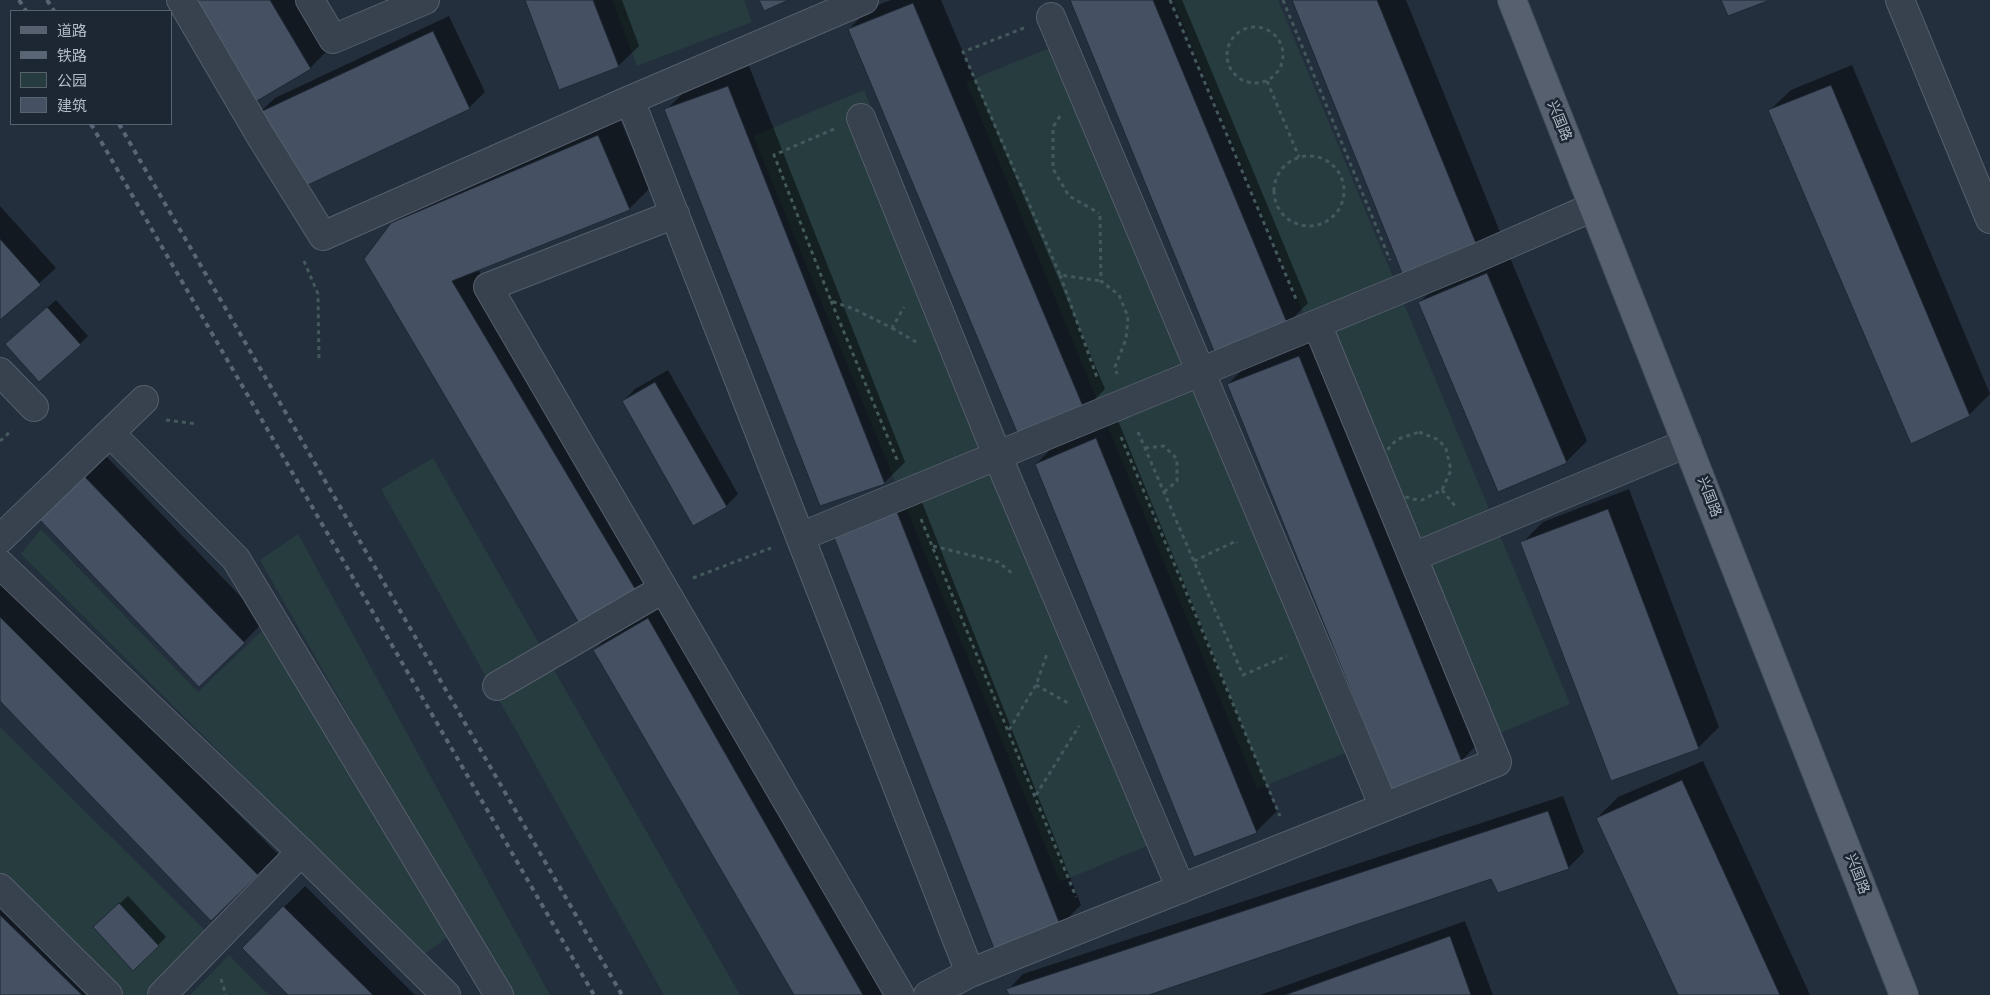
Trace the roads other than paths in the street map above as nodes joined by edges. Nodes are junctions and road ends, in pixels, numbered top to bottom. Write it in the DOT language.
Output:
graph roads {
  1 [pos="182,0"];
  2 [pos="310,0"];
  3 [pos="425,0"];
  4 [pos="864,0"];
  5 [pos="1512,0"];
  6 [pos="1901,0"];
  7 [pos="1051,17"];
  8 [pos="630,100"];
  9 [pos="861,118"];
  10 [pos="1593,207"];
  11 [pos="675,214"];
  12 [pos="1990,219"];
  13 [pos="1312,325"];
  14 [pos="0,372"];
  15 [pos="1199,372"];
  16 [pos="144,400"];
  17 [pos="34,408"];
  18 [pos="110,433"];
  19 [pos="1687,443"];
  20 [pos="997,455"];
  21 [pos="800,537"];
  22 [pos="0,539"];
  23 [pos="1413,556"];
  24 [pos="0,564"];
  25 [pos="663,589"];
  26 [pos="497,686"];
  27 [pos="1384,807"];
  28 [pos="301,852"];
  29 [pos="0,888"];
  30 [pos="1181,889"];
  31 [pos="970,973"];
  32 [pos="108,995"];
  33 [pos="162,995"];
  34 [pos="446,995"];
  35 [pos="498,995"];
  36 [pos="900,995"];
  37 [pos="928,995"];
  38 [pos="1904,995"];
  1 -- 8 [label="street"];
  2 -- 3 [label="street"];
  4 -- 8 [label="street"];
  5 -- 10 [label="main road, 兴国路"];
  6 -- 12 [label="street"];
  7 -- 15 [label="street"];
  8 -- 11 [label="street"];
  9 -- 20 [label="street"];
  10 -- 13 [label="street"];
  10 -- 19 [label="main road, 兴国路"];
  11 -- 21 [label="street"];
  11 -- 25 [label="street"];
  13 -- 15 [label="street"];
  13 -- 23 [label="street"];
  14 -- 17 [label="street"];
  15 -- 20 [label="street"];
  15 -- 27 [label="street"];
  16 -- 18 [label="street"];
  18 -- 22 [label="street"];
  18 -- 35 [label="street"];
  19 -- 23 [label="street"];
  19 -- 38 [label="main road, 兴国路"];
  20 -- 21 [label="street"];
  20 -- 30 [label="street"];
  21 -- 31 [label="street"];
  23 -- 27 [label="street"];
  24 -- 28 [label="street"];
  25 -- 26 [label="street"];
  25 -- 36 [label="street"];
  27 -- 30 [label="street"];
  28 -- 33 [label="street"];
  28 -- 34 [label="street"];
  29 -- 32 [label="street"];
  30 -- 31 [label="street"];
  31 -- 37 [label="street"];
}
